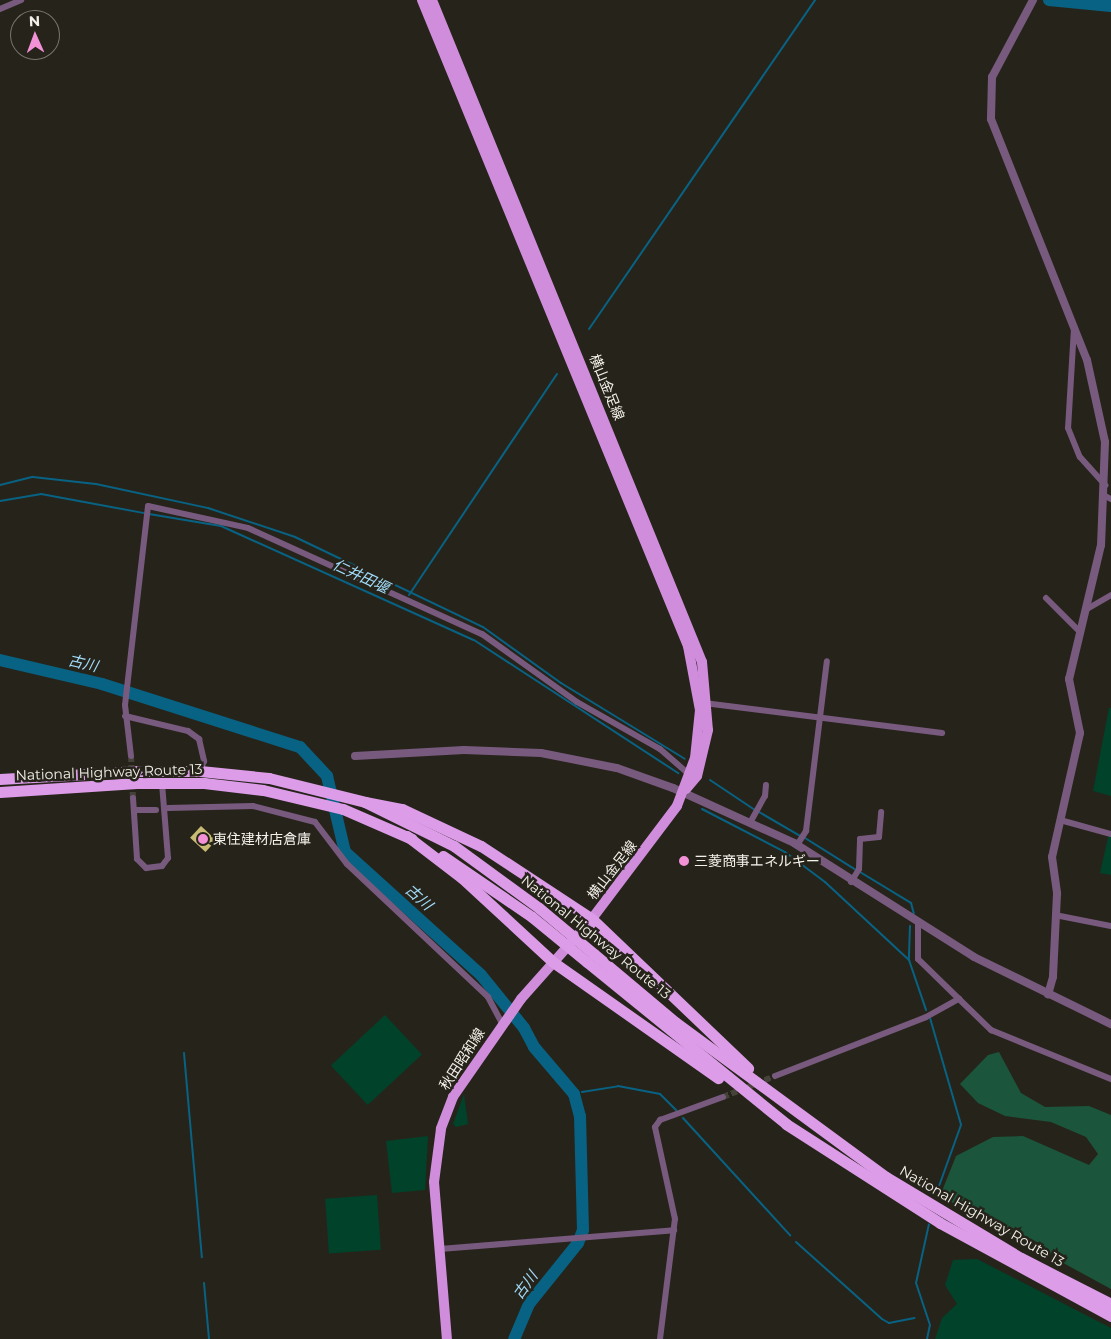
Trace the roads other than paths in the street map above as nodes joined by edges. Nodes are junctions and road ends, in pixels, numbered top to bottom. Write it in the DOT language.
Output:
graph roads {
  1 [pos="21,0"];
  2 [pos="422,0"];
  3 [pos="432,0"];
  4 [pos="1032,2"];
  5 [pos="0,9"];
  6 [pos="1074,328"];
  7 [pos="1105,486"];
  8 [pos="1108,497"];
  9 [pos="1111,595"];
  10 [pos="1046,598"];
  11 [pos="1088,609"];
  12 [pos="1080,633"];
  13 [pos="827,661"];
  14 [pos="704,703"];
  15 [pos="125,716"];
  16 [pos="821,717"];
  17 [pos="942,733"];
  18 [pos="130,756"];
  19 [pos="355,756"];
  20 [pos="200,771"];
  21 [pos="690,774"];
  22 [pos="0,779"];
  23 [pos="162,783"];
  24 [pos="766,785"];
  25 [pos="686,791"];
  26 [pos="0,792"];
  27 [pos="132,798"];
  28 [pos="365,802"];
  29 [pos="168,808"];
  30 [pos="134,810"];
  31 [pos="156,810"];
  32 [pos="881,812"];
  33 [pos="754,815"];
  34 [pos="1060,820"];
  35 [pos="1111,834"];
  36 [pos="406,836"];
  37 [pos="801,840"];
  38 [pos="853,878"];
  39 [pos="536,913"];
  40 [pos="1055,915"];
  41 [pos="592,918"];
  42 [pos="918,924"];
  43 [pos="1111,926"];
  44 [pos="591,958"];
  45 [pos="553,962"];
  46 [pos="1048,994"];
  47 [pos="959,999"];
  48 [pos="502,1023"];
  49 [pos="1111,1024"];
  50 [pos="775,1076"];
  51 [pos="1111,1079"];
  52 [pos="723,1097"];
  53 [pos="808,1122"];
  54 [pos="786,1124"];
  55 [pos="674,1230"];
  56 [pos="440,1249"];
  57 [pos="1111,1304"];
  58 [pos="1111,1316"];
  59 [pos="447,1339"];
  60 [pos="660,1339"];
  1 -- 5 [label="street"];
  2 -- 14 [label="main road, 横山金足線"];
  3 -- 14 [label="main road, 横山金足線"];
  4 -- 6 [label="street"];
  6 -- 7 [label="street"];
  6 -- 7 [label="street"];
  7 -- 8 [label="street"];
  8 -- 11 [label="street"];
  9 -- 11 [label="street"];
  10 -- 12 [label="street"];
  11 -- 12 [label="street"];
  12 -- 34 [label="street"];
  13 -- 16 [label="street"];
  14 -- 16 [label="street"];
  14 -- 21 [label="main road, 横山金足線"];
  14 -- 25 [label="main road, 横山金足線"];
  15 -- 18 [label="street"];
  15 -- 20 [label="street"];
  15 -- 21 [label="street"];
  16 -- 17 [label="street"];
  16 -- 37 [label="street"];
  19 -- 25 [label="street"];
  20 -- 22 [label="highway, National Highway Route 13, bridge"];
  20 -- 28 [label="highway, National Highway Route 13"];
  21 -- 25 [label="main road, 横山金足線"];
  23 -- 26 [label="highway, National Highway Route 13, bridge"];
  23 -- 30 [label="street"];
  23 -- 36 [label="highway, National Highway Route 13"];
  24 -- 33 [label="street"];
  25 -- 33 [label="street"];
  25 -- 41 [label="main road, 横山金足線"];
  27 -- 30 [label="street"];
  28 -- 39 [label="highway, National Highway Route 13"];
  28 -- 41 [label="highway"];
  29 -- 48 [label="street"];
  30 -- 31 [label="street"];
  32 -- 38 [label="street"];
  33 -- 37 [label="street"];
  34 -- 35 [label="street"];
  34 -- 40 [label="street"];
  36 -- 39 [label="highway, National Highway Route 13"];
  36 -- 45 [label="highway"];
  37 -- 38 [label="street"];
  38 -- 42 [label="street"];
  39 -- 44 [label="highway, National Highway Route 13, bridge"];
  40 -- 43 [label="street"];
  40 -- 46 [label="street"];
  41 -- 45 [label="main road, 横山金足線"];
  41 -- 53 [label="highway"];
  42 -- 46 [label="street"];
  42 -- 47 [label="street"];
  44 -- 53 [label="highway, National Highway Route 13"];
  44 -- 54 [label="highway, National Highway Route 13"];
  45 -- 48 [label="main road, 秋田昭和線"];
  45 -- 54 [label="highway"];
  46 -- 49 [label="street"];
  47 -- 50 [label="street"];
  47 -- 51 [label="street"];
  48 -- 56 [label="main road, 秋田昭和線"];
  52 -- 55 [label="street"];
  53 -- 57 [label="highway, National Highway Route 13"];
  54 -- 58 [label="highway, National Highway Route 13"];
  55 -- 56 [label="street"];
  55 -- 60 [label="street"];
  56 -- 59 [label="main road, 秋田昭和線"];
}
